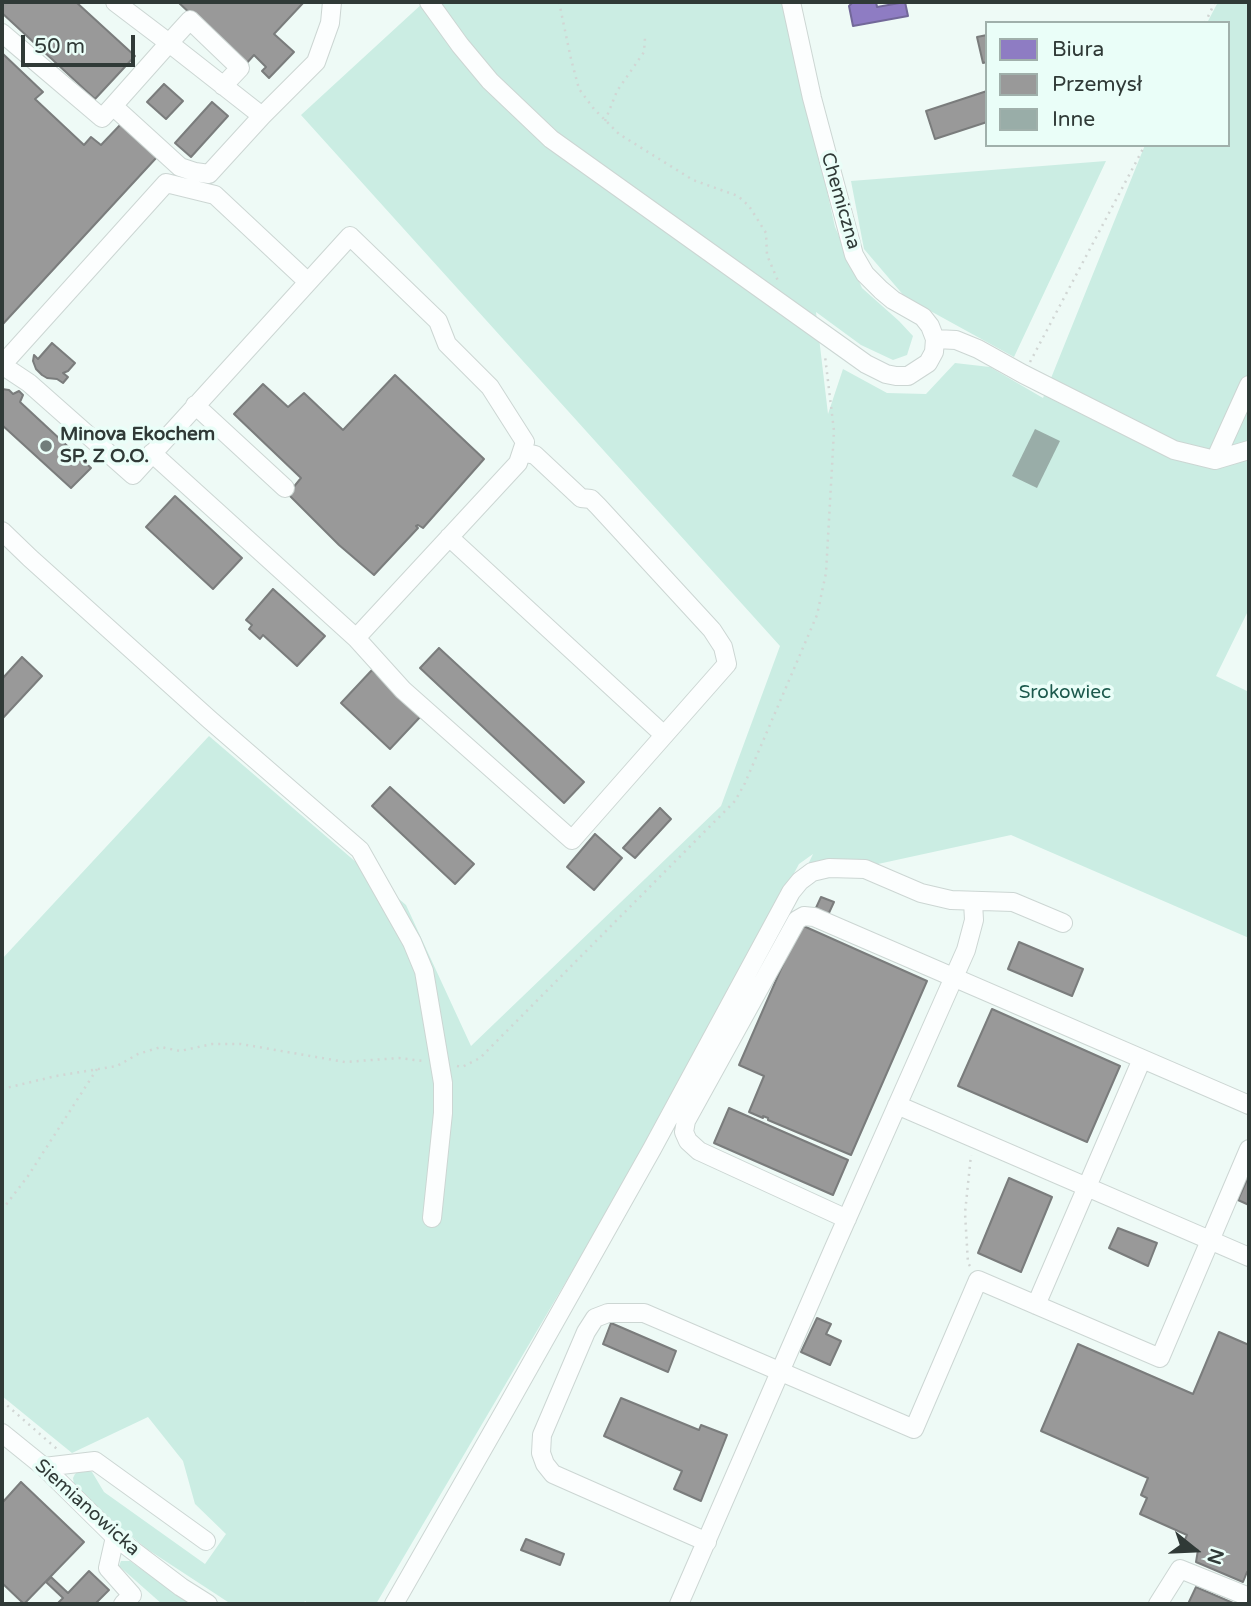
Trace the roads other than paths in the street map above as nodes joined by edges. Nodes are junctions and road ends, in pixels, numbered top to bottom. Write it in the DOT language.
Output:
graph roads {
  1 [pos="115,2"];
  2 [pos="332,2"];
  3 [pos="429,2"];
  4 [pos="791,2"];
  5 [pos="2,33"];
  6 [pos="169,43"];
  7 [pos="223,86"];
  8 [pos="113,106"];
  9 [pos="262,116"];
  10 [pos="308,282"];
  11 [pos="935,339"];
  12 [pos="2,365"];
  13 [pos="1249,385"];
  14 [pos="195,405"];
  15 [pos="1249,450"];
  16 [pos="522,452"];
  17 [pos="152,453"];
  18 [pos="1214,460"];
  19 [pos="285,488"];
  20 [pos="2,531"];
  21 [pos="449,537"];
  22 [pos="356,638"];
  23 [pos="664,735"];
  24 [pos="973,902"];
  25 [pos="1063,923"];
  26 [pos="954,978"];
  27 [pos="1142,1059"];
  28 [pos="897,1105"];
  29 [pos="1249,1105"];
  30 [pos="1249,1149"];
  31 [pos="1087,1187"];
  32 [pos="432,1217"];
  33 [pos="847,1219"];
  34 [pos="1210,1240"];
  35 [pos="1249,1257"];
  36 [pos="1035,1305"];
  37 [pos="781,1372"];
  38 [pos="2,1433"];
  39 [pos="44,1467"];
  40 [pos="116,1537"];
  41 [pos="206,1541"];
  42 [pos="707,1542"];
  43 [pos="1249,1597"];
  44 [pos="123,1604"];
  45 [pos="208,1604"];
  46 [pos="394,1604"];
  47 [pos="679,1604"];
  48 [pos="1158,1604"];
  1 -- 6 [label="street"];
  2 -- 9 [label="street"];
  3 -- 11 [label="street"];
  4 -- 11 [label="street, Chemiczna"];
  5 -- 8 [label="street"];
  6 -- 7 [label="street"];
  6 -- 7 [label="street"];
  6 -- 8 [label="street"];
  7 -- 9 [label="street"];
  8 -- 9 [label="street"];
  10 -- 12 [label="street"];
  10 -- 14 [label="street"];
  10 -- 16 [label="street"];
  11 -- 18 [label="street"];
  12 -- 17 [label="street"];
  13 -- 18 [label="street"];
  14 -- 17 [label="street"];
  14 -- 19 [label="street"];
  15 -- 18 [label="street"];
  16 -- 21 [label="street"];
  16 -- 23 [label="street"];
  17 -- 22 [label="street"];
  20 -- 32 [label="street"];
  21 -- 22 [label="street"];
  21 -- 23 [label="street"];
  22 -- 23 [label="street"];
  24 -- 25 [label="street"];
  24 -- 26 [label="street"];
  24 -- 46 [label="street"];
  26 -- 27 [label="street"];
  26 -- 28 [label="street"];
  26 -- 33 [label="street"];
  27 -- 29 [label="street"];
  27 -- 31 [label="street"];
  28 -- 31 [label="street"];
  28 -- 33 [label="street"];
  30 -- 34 [label="street"];
  31 -- 34 [label="street"];
  31 -- 36 [label="street"];
  33 -- 37 [label="street"];
  34 -- 35 [label="street"];
  34 -- 36 [label="street"];
  36 -- 37 [label="street"];
  37 -- 42 [label="street"];
  37 -- 42 [label="street"];
  38 -- 39 [label="street, Siemianowicka"];
  39 -- 40 [label="street, Siemianowicka"];
  39 -- 41 [label="street"];
  40 -- 44 [label="street"];
  40 -- 45 [label="street, Siemianowicka"];
  42 -- 47 [label="street"];
  43 -- 48 [label="street"];
}
